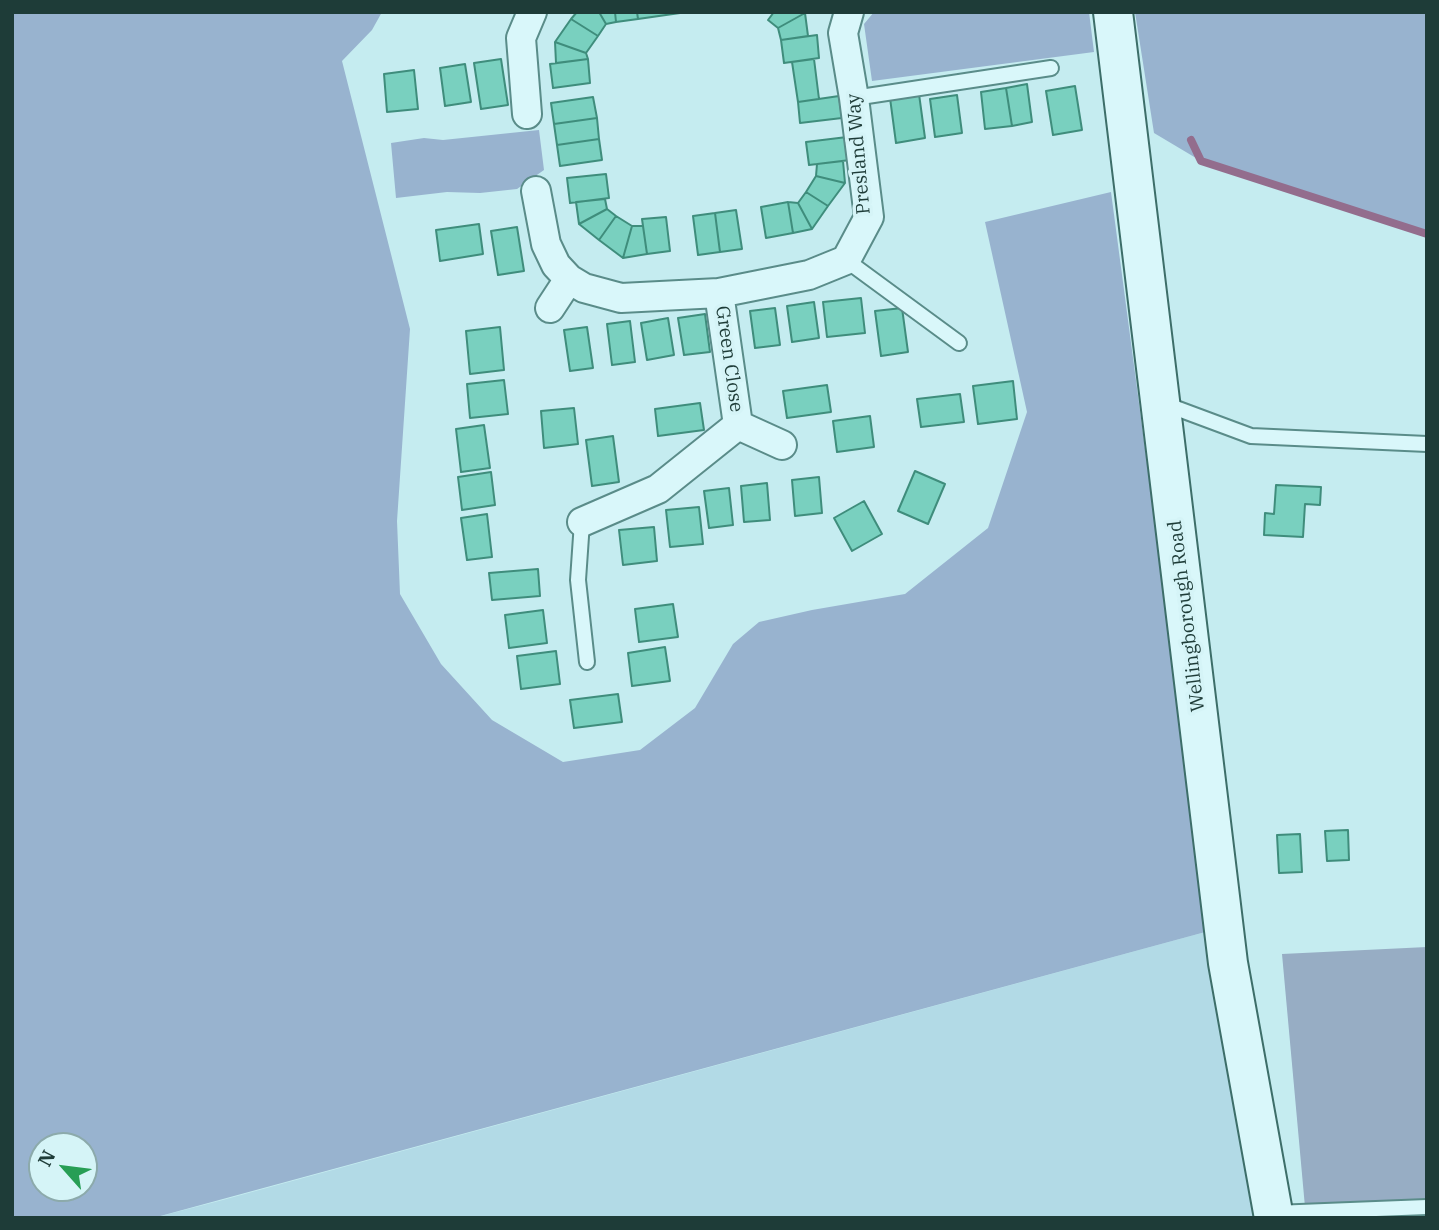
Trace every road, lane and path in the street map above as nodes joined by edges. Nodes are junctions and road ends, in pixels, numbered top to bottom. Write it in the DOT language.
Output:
graph roads {
  1 [pos="532,12"];
  2 [pos="849,12"];
  3 [pos="1114,12"];
  4 [pos="1051,68"];
  5 [pos="854,98"];
  6 [pos="527,114"];
  7 [pos="536,191"];
  8 [pos="846,260"];
  9 [pos="569,279"];
  10 [pos="719,293"];
  11 [pos="550,308"];
  12 [pos="959,343"];
  13 [pos="1161,402"];
  14 [pos="738,425"];
  15 [pos="1427,444"];
  16 [pos="782,445"];
  17 [pos="582,522"];
  18 [pos="587,662"];
  19 [pos="1427,1207"];
  20 [pos="1274,1215"];
  1 -- 6 [label="street"];
  2 -- 5 [label="street, Presland Way"];
  3 -- 13 [label="main road, Wellingborough Road"];
  4 -- 5 [label="lane"];
  5 -- 8 [label="street, Presland Way"];
  7 -- 9 [label="street"];
  8 -- 10 [label="street"];
  8 -- 12 [label="lane"];
  9 -- 10 [label="street"];
  9 -- 11 [label="street"];
  10 -- 14 [label="street, Green Close"];
  13 -- 15 [label="lane"];
  13 -- 20 [label="main road, Wellingborough Road"];
  14 -- 16 [label="street, Green Close"];
  14 -- 17 [label="street, Green Close"];
  17 -- 18 [label="lane, Green Close"];
  19 -- 20 [label="lane"];
}
